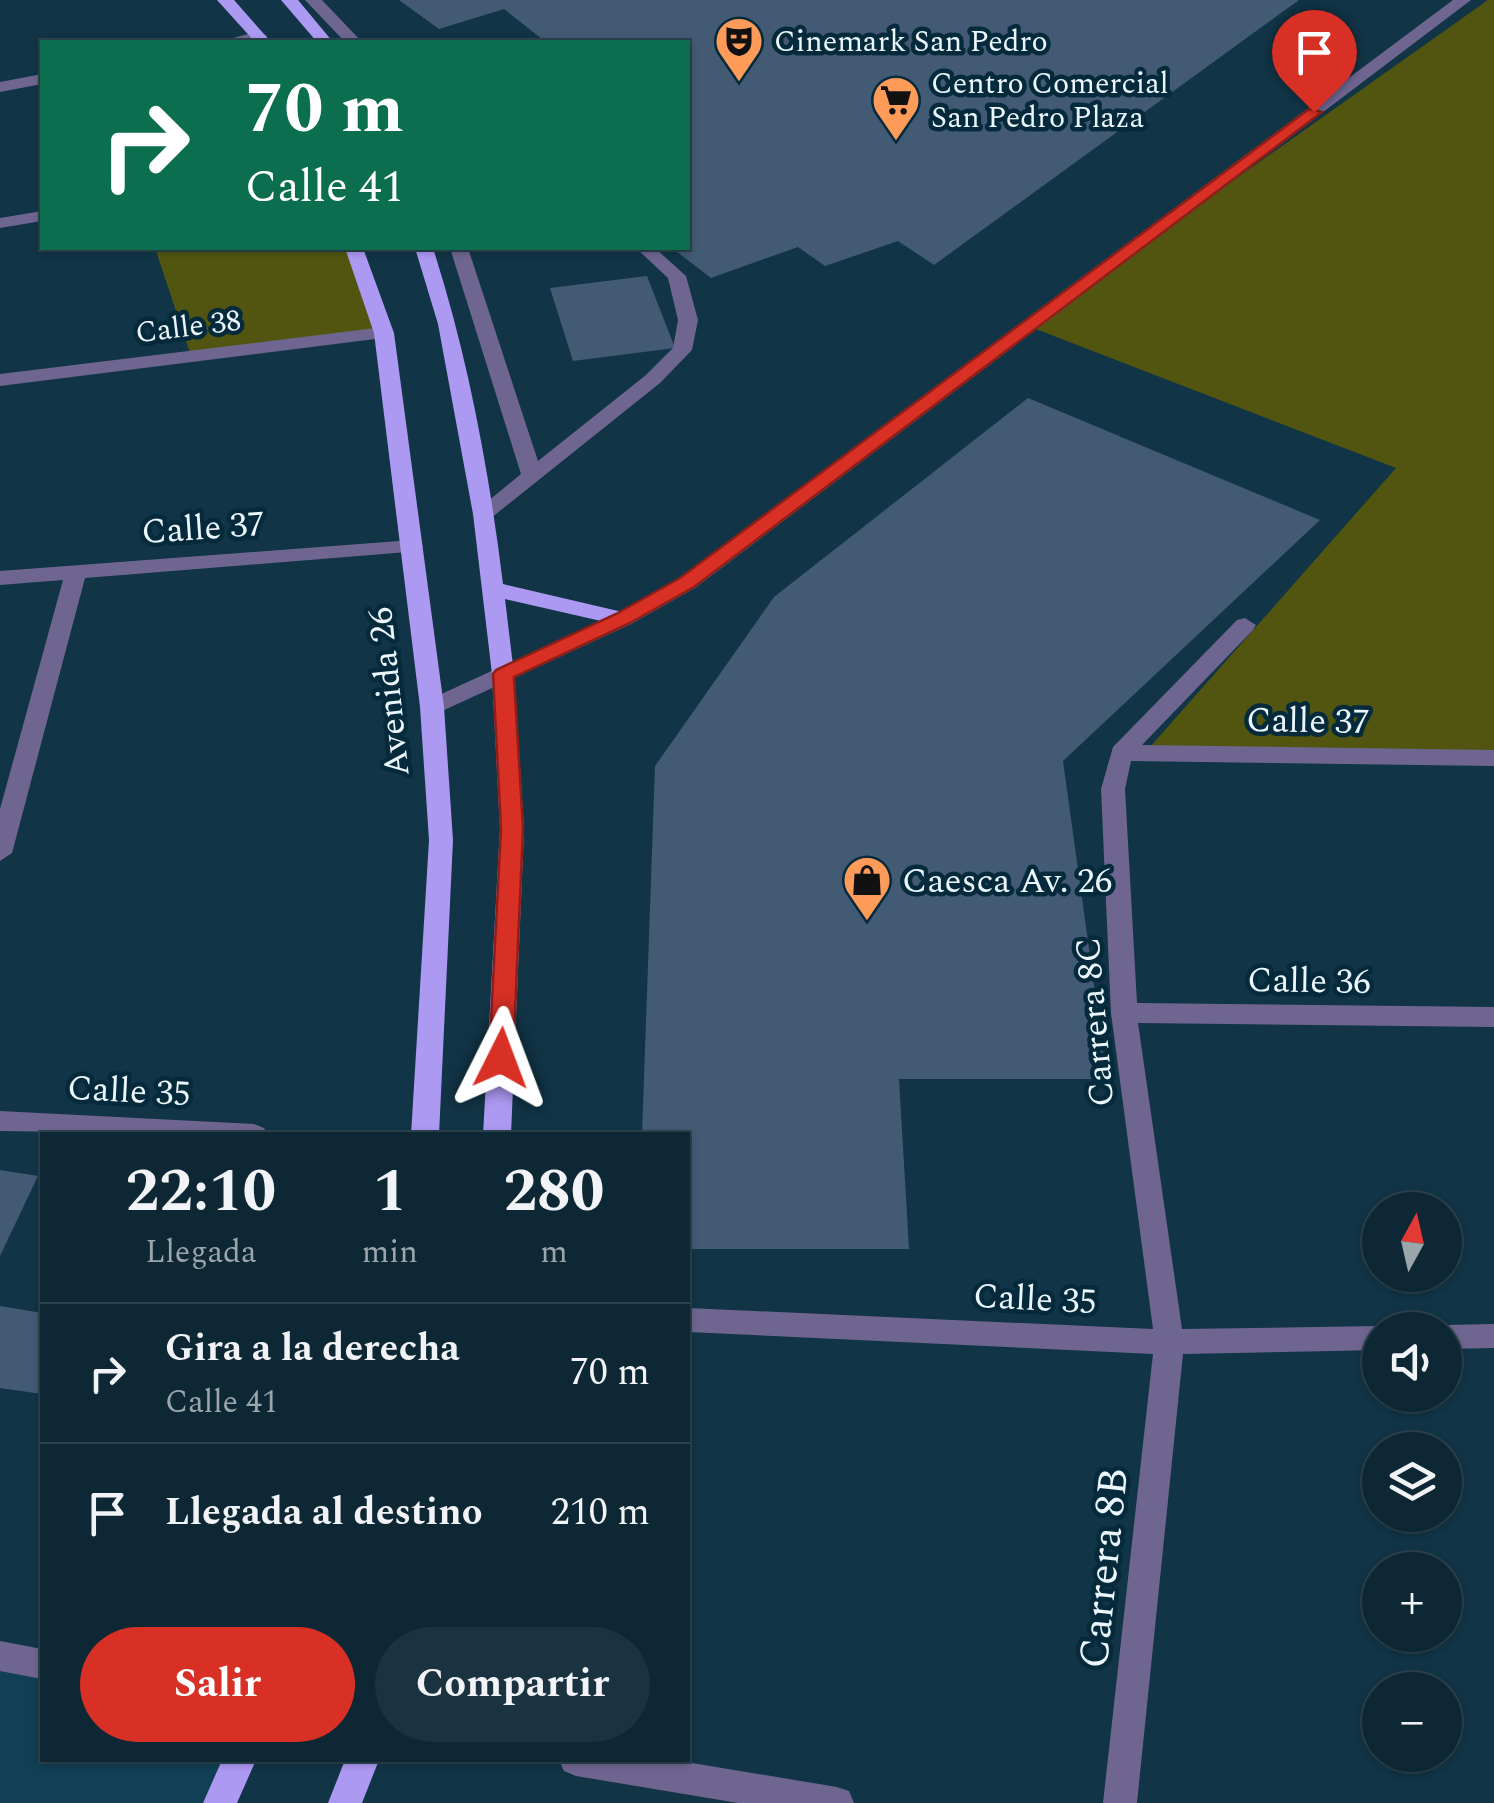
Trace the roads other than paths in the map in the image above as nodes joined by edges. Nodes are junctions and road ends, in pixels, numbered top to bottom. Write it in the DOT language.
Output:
graph roads {
  1 [pos="225,0"];
  2 [pos="289,0"];
  3 [pos="313,0"];
  4 [pos="1463,0"];
  5 [pos="261,39"];
  6 [pos="323,40"];
  7 [pos="352,40"];
  8 [pos="40,79"];
  9 [pos="0,87"];
  10 [pos="40,216"];
  11 [pos="0,223"];
  12 [pos="355,250"];
  13 [pos="425,250"];
  14 [pos="461,250"];
  15 [pos="647,250"];
  16 [pos="384,332"];
  17 [pos="0,380"];
  18 [pos="532,476"];
  19 [pos="484,514"];
  20 [pos="412,546"];
  21 [pos="76,572"];
  22 [pos="0,578"];
  23 [pos="493,588"];
  24 [pos="623,619"];
  25 [pos="1245,624"];
  26 [pos="503,674"];
  27 [pos="432,707"];
  28 [pos="1121,753"];
  29 [pos="1494,758"];
  30 [pos="3,820"];
  31 [pos="0,853"];
  32 [pos="1124,1013"];
  33 [pos="1494,1017"];
  34 [pos="0,1120"];
  35 [pos="203,1132"];
  36 [pos="425,1132"];
  37 [pos="498,1132"];
  38 [pos="690,1320"];
  39 [pos="1494,1336"];
  40 [pos="1462,1337"];
  41 [pos="1362,1338"];
  42 [pos="1169,1342"];
  43 [pos="0,1656"];
  44 [pos="40,1664"];
  45 [pos="238,1762"];
  46 [pos="361,1762"];
  47 [pos="588,1762"];
  48 [pos="220,1803"];
  49 [pos="345,1803"];
  50 [pos="837,1803"];
  51 [pos="1120,1803"];
  1 -- 5 [label="main road"];
  2 -- 6 [label="main road"];
  3 -- 7 [label="street"];
  4 -- 24 [label="street"];
  8 -- 9 [label="street"];
  10 -- 11 [label="street"];
  12 -- 16 [label="main road, Avenida 26"];
  13 -- 19 [label="main road"];
  14 -- 18 [label="street"];
  15 -- 18 [label="street"];
  16 -- 17 [label="street, Calle 38"];
  16 -- 20 [label="main road, Avenida 26"];
  18 -- 19 [label="street"];
  19 -- 23 [label="main road"];
  20 -- 21 [label="street, Calle 37"];
  20 -- 27 [label="main road, Avenida 26"];
  21 -- 22 [label="street, Calle 37"];
  21 -- 30 [label="street"];
  23 -- 24 [label="main road"];
  23 -- 26 [label="main road"];
  24 -- 26 [label="street"];
  25 -- 28 [label="street"];
  26 -- 27 [label="street"];
  26 -- 37 [label="main road"];
  27 -- 36 [label="main road, Avenida 26"];
  28 -- 29 [label="street, Calle 37"];
  28 -- 32 [label="street, Carrera 8C"];
  30 -- 31 [label="street"];
  32 -- 33 [label="street, Calle 36"];
  32 -- 42 [label="street, Carrera 8C"];
  34 -- 35 [label="street, Calle 35"];
  38 -- 42 [label="street, Calle 35"];
  39 -- 40 [label="street"];
  41 -- 42 [label="street, Calle 35"];
  42 -- 51 [label="street, Carrera 8B"];
  43 -- 44 [label="street"];
  45 -- 48 [label="main road"];
  46 -- 49 [label="main road"];
  47 -- 50 [label="street"];
}
